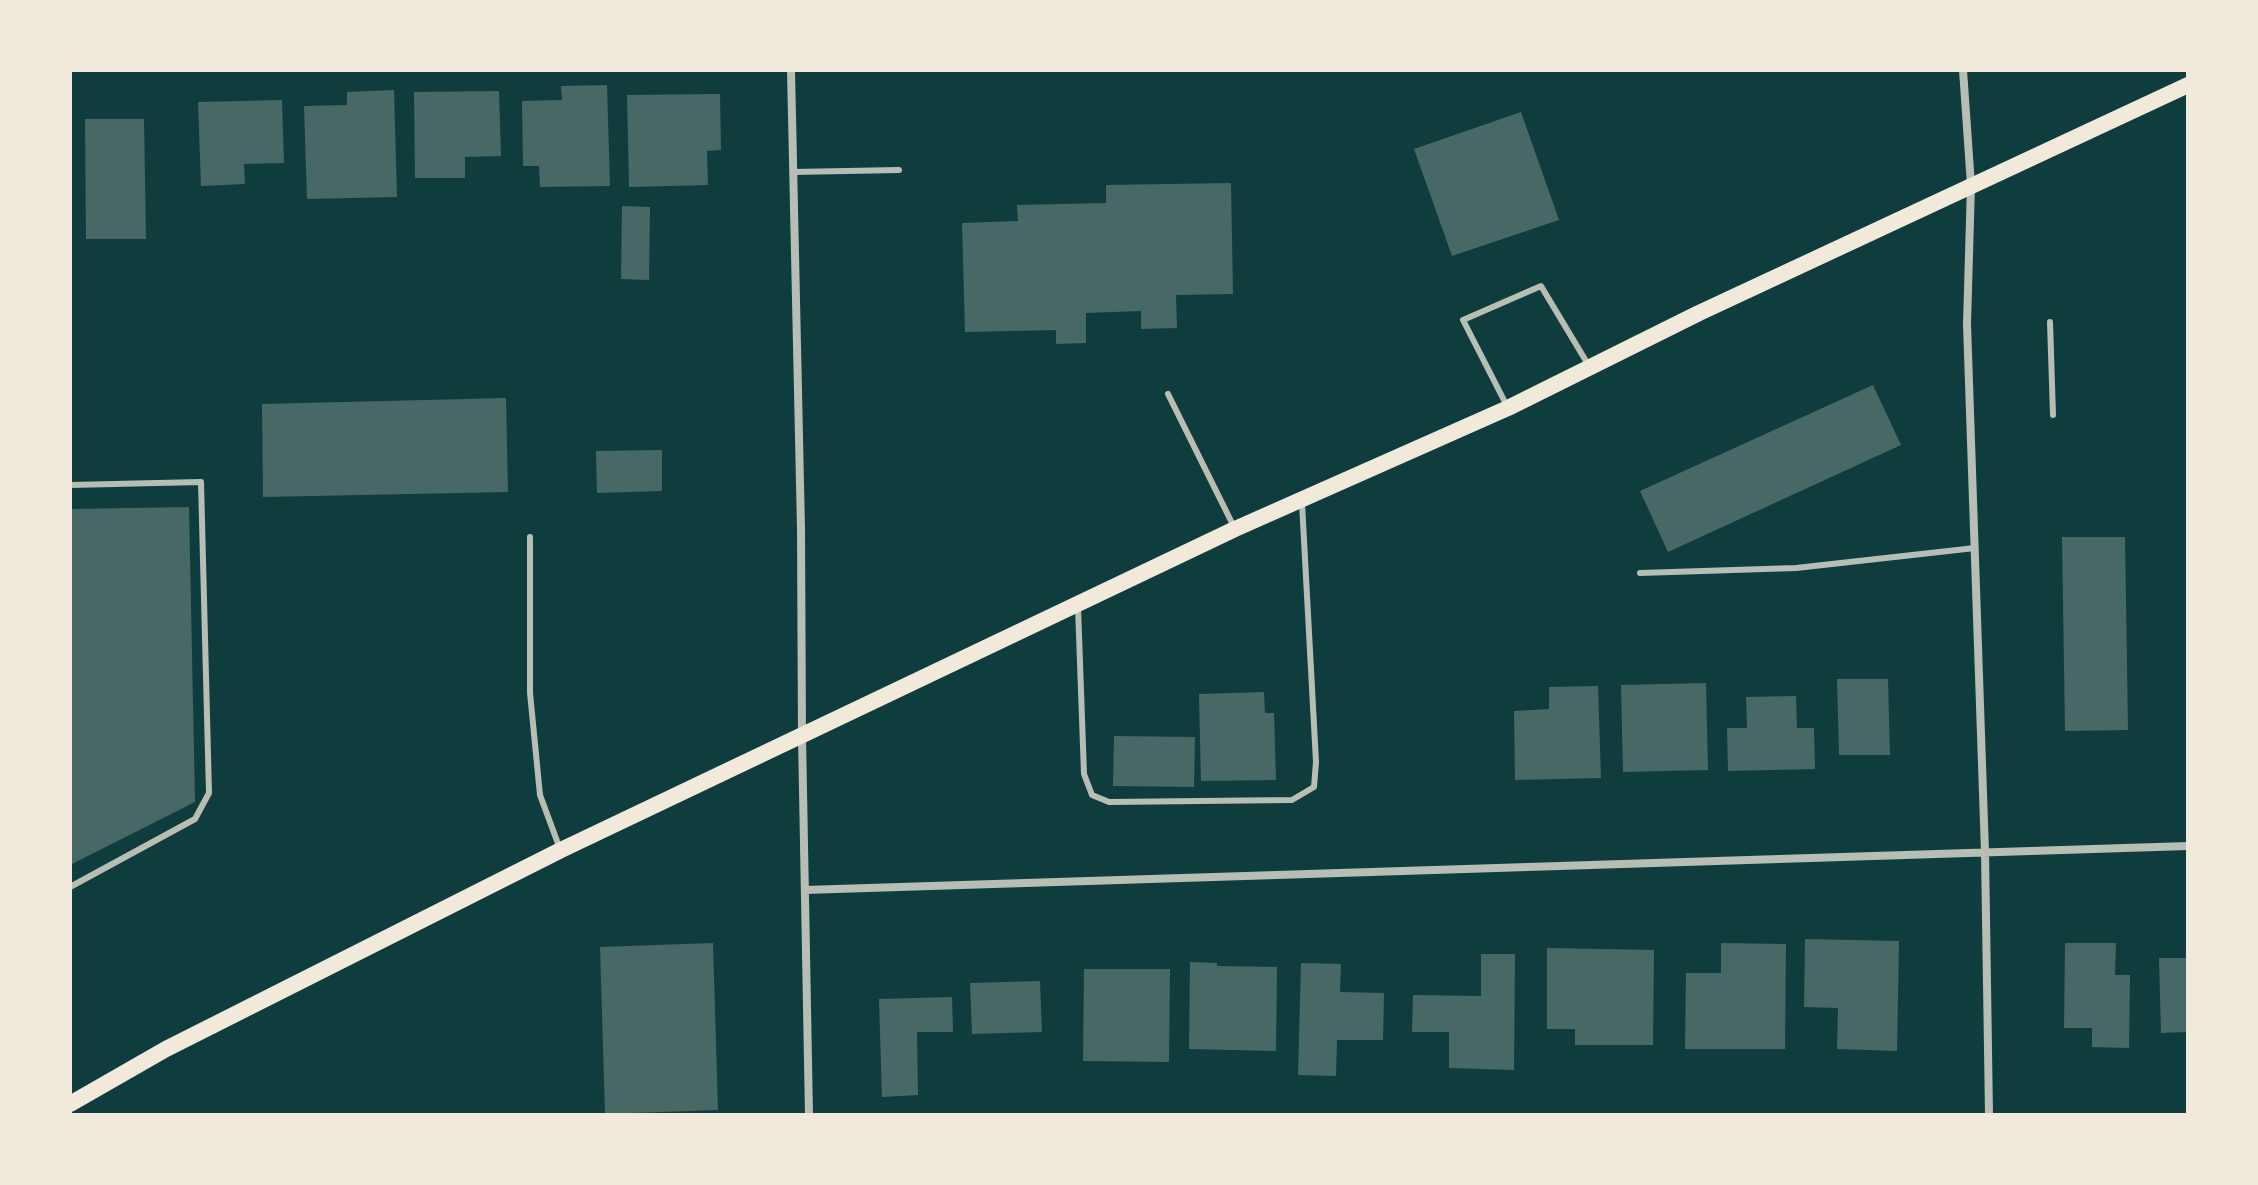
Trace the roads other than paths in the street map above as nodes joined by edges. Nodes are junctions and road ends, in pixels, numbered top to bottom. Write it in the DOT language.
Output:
graph roads {
  1 [pos="791,70"];
  2 [pos="1963,70"];
  3 [pos="2188,85"];
  4 [pos="899,170"];
  5 [pos="793,172"];
  6 [pos="1971,185"];
  7 [pos="2050,322"];
  8 [pos="1591,369"];
  9 [pos="1168,394"];
  10 [pos="1508,408"];
  11 [pos="2053,415"];
  12 [pos="70,485"];
  13 [pos="1302,499"];
  14 [pos="1235,529"];
  15 [pos="530,537"];
  16 [pos="1975,548"];
  17 [pos="1640,573"];
  18 [pos="1078,604"];
  19 [pos="802,736"];
  20 [pos="2188,846"];
  21 [pos="561,850"];
  22 [pos="1985,852"];
  23 [pos="70,887"];
  24 [pos="805,890"];
  25 [pos="70,1104"];
  26 [pos="809,1115"];
  27 [pos="1989,1115"];
  1 -- 5 [label="street"];
  2 -- 6 [label="street"];
  3 -- 6 [label="main road"];
  4 -- 5 [label="lane"];
  5 -- 19 [label="street"];
  6 -- 8 [label="main road"];
  6 -- 16 [label="street"];
  7 -- 11 [label="lane"];
  8 -- 10 [label="main road"];
  8 -- 10 [label="lane"];
  9 -- 14 [label="lane"];
  10 -- 13 [label="main road"];
  12 -- 23 [label="lane"];
  13 -- 14 [label="main road"];
  13 -- 18 [label="lane"];
  14 -- 18 [label="main road"];
  15 -- 21 [label="lane"];
  16 -- 17 [label="lane"];
  16 -- 22 [label="street"];
  18 -- 19 [label="main road"];
  19 -- 21 [label="main road"];
  19 -- 24 [label="street"];
  20 -- 22 [label="street"];
  21 -- 25 [label="main road"];
  22 -- 24 [label="street"];
  22 -- 27 [label="street"];
  24 -- 26 [label="street"];
}
